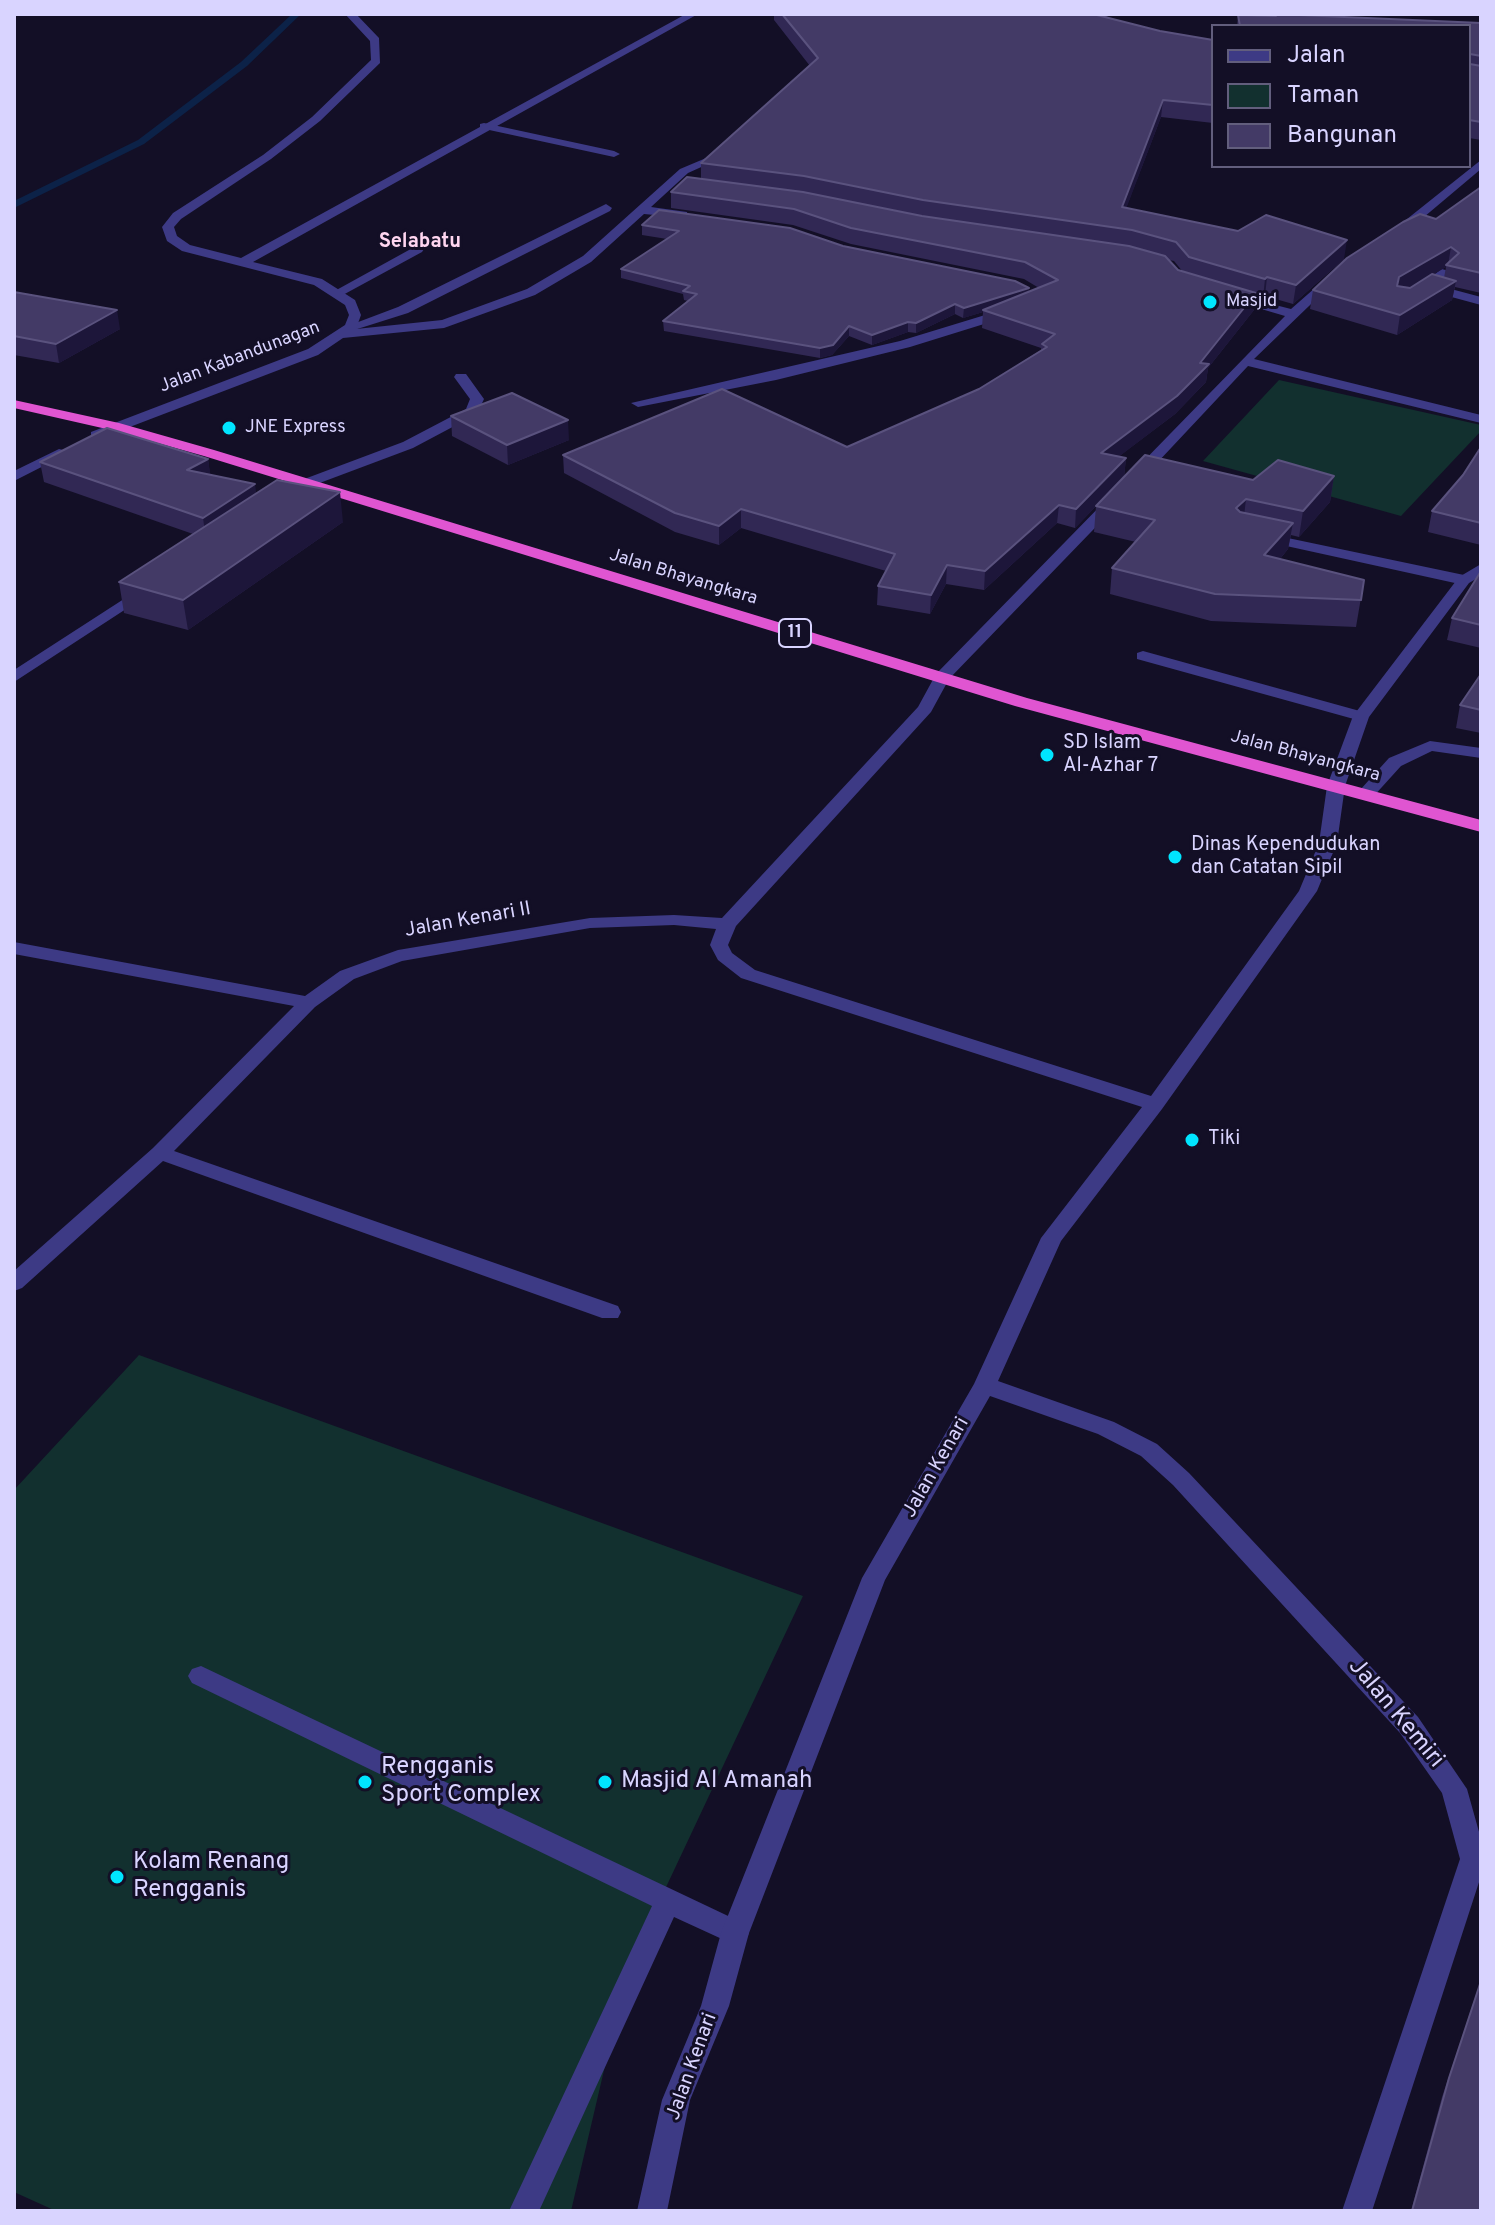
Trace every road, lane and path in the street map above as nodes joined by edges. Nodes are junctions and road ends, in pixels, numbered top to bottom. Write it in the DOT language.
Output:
graph roads {
  1 [pos="350,14"];
  2 [pos="693,14"];
  3 [pos="484,126"];
  4 [pos="614,154"];
  5 [pos="722,155"];
  6 [pos="1481,163"];
  7 [pos="672,184"];
  8 [pos="687,185"];
  9 [pos="606,208"];
  10 [pos="643,210"];
  11 [pos="690,216"];
  12 [pos="1390,237"];
  13 [pos="418,249"];
  14 [pos="240,264"];
  15 [pos="1338,272"];
  16 [pos="1446,272"];
  17 [pos="1426,286"];
  18 [pos="1209,289"];
  19 [pos="337,293"];
  20 [pos="1414,294"];
  21 [pos="1481,301"];
  22 [pos="1028,306"];
  23 [pos="1293,314"];
  24 [pos="348,331"];
  25 [pos="1245,361"];
  26 [pos="461,377"];
  27 [pos="638,403"];
  28 [pos="14,404"];
  29 [pos="1481,419"];
  30 [pos="114,426"];
  31 [pos="14,477"];
  32 [pos="304,484"];
  33 [pos="279,501"];
  34 [pos="1242,532"];
  35 [pos="1481,569"];
  36 [pos="164,578"];
  37 [pos="1464,580"];
  38 [pos="1143,656"];
  39 [pos="14,677"];
  40 [pos="942,677"];
  41 [pos="1361,716"];
  42 [pos="1481,753"];
  43 [pos="1336,786"];
  44 [pos="1366,794"];
  45 [pos="1481,826"];
  46 [pos="727,924"];
  47 [pos="14,948"];
  48 [pos="308,1003"];
  49 [pos="1155,1104"];
  50 [pos="160,1153"];
  51 [pos="14,1283"];
  52 [pos="610,1312"];
  53 [pos="985,1385"];
  54 [pos="201,1676"];
  55 [pos="668,1901"];
  56 [pos="735,1933"];
  57 [pos="524,2211"];
  58 [pos="652,2211"];
  59 [pos="1357,2211"];
  1 -- 14 [label="street"];
  2 -- 3 [label="street"];
  3 -- 4 [label="street"];
  3 -- 14 [label="street"];
  5 -- 7 [label="street"];
  6 -- 12 [label="street"];
  7 -- 8 [label="street"];
  7 -- 10 [label="street"];
  9 -- 24 [label="street"];
  10 -- 11 [label="street"];
  10 -- 24 [label="street"];
  13 -- 19 [label="street"];
  14 -- 19 [label="street"];
  15 -- 23 [label="street"];
  16 -- 17 [label="street"];
  17 -- 20 [label="street"];
  17 -- 21 [label="street"];
  18 -- 23 [label="street"];
  19 -- 24 [label="street, Jalan Kabandunagan"];
  22 -- 27 [label="street"];
  23 -- 25 [label="street"];
  24 -- 30 [label="street, Jalan Kabandunagan"];
  25 -- 29 [label="street"];
  25 -- 40 [label="street"];
  26 -- 32 [label="street"];
  28 -- 30 [label="highway, Jalan Bhayangkara / 11"];
  30 -- 31 [label="street, Jalan Kabandunagan"];
  30 -- 32 [label="highway, Jalan Bhayangkara / 11"];
  32 -- 33 [label="street"];
  32 -- 40 [label="highway, Jalan Bhayangkara / 11"];
  34 -- 37 [label="street"];
  35 -- 37 [label="street, Jalan Kenari"];
  36 -- 39 [label="street"];
  37 -- 41 [label="street, Jalan Kenari"];
  38 -- 41 [label="street"];
  40 -- 43 [label="highway, Jalan Bhayangkara / 11"];
  40 -- 46 [label="street"];
  41 -- 43 [label="street, Jalan Kenari"];
  42 -- 44 [label="street"];
  43 -- 44 [label="highway, Jalan Bhayangkara / 11"];
  43 -- 49 [label="street, Jalan Kenari"];
  44 -- 45 [label="highway, Jalan Bhayangkara / 11"];
  46 -- 48 [label="street, Jalan Kenari II"];
  46 -- 49 [label="street"];
  47 -- 48 [label="street"];
  48 -- 50 [label="street, Jalan Kenari II"];
  49 -- 53 [label="street, Jalan Kenari"];
  50 -- 51 [label="street, Jalan Kenari II"];
  50 -- 52 [label="street"];
  53 -- 56 [label="street, Jalan Kenari"];
  53 -- 59 [label="street, Jalan Kemiri"];
  54 -- 55 [label="street"];
  55 -- 56 [label="street"];
  55 -- 57 [label="street"];
  56 -- 58 [label="street, Jalan Kenari"];
}
